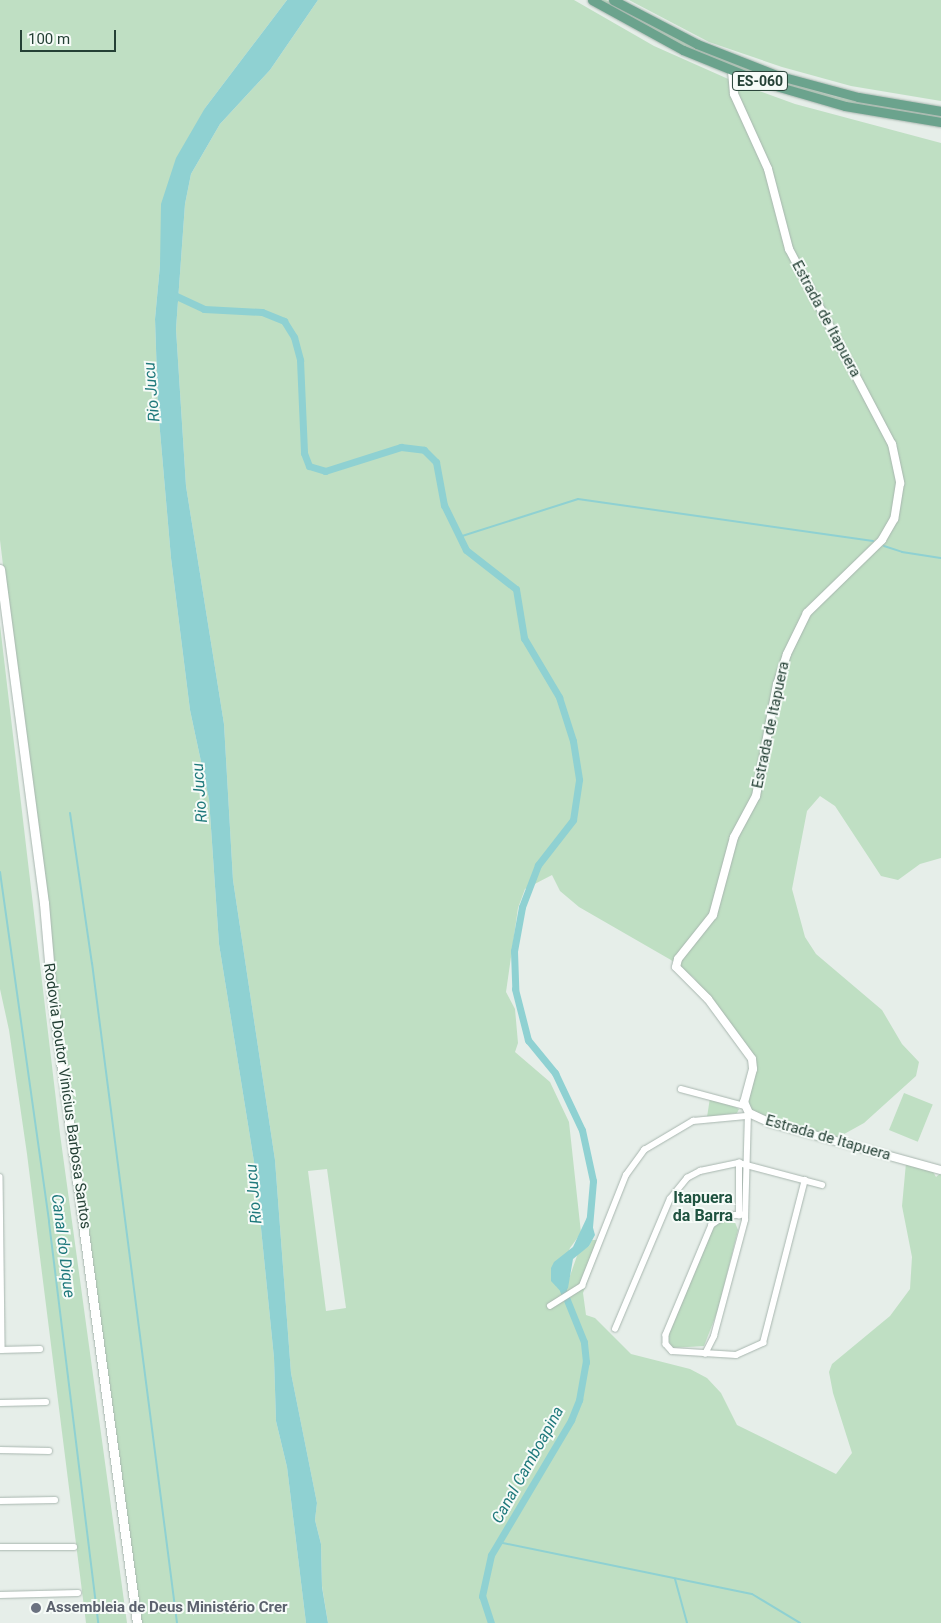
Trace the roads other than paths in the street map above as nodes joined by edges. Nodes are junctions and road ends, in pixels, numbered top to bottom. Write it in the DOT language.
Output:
graph roads {
  1 [pos="592,0"];
  2 [pos="613,0"];
  3 [pos="732,71"];
  4 [pos="941,111"];
  5 [pos="941,122"];
  6 [pos="0,569"];
  7 [pos="682,1089"];
  8 [pos="746,1112"];
  9 [pos="739,1163"];
  10 [pos="747,1164"];
  11 [pos="941,1170"];
  12 [pos="0,1177"];
  13 [pos="805,1180"];
  14 [pos="822,1185"];
  15 [pos="742,1216"];
  16 [pos="550,1306"];
  17 [pos="615,1329"];
  18 [pos="40,1349"];
  19 [pos="1,1350"];
  20 [pos="705,1354"];
  21 [pos="0,1402"];
  22 [pos="46,1402"];
  23 [pos="0,1450"];
  24 [pos="49,1450"];
  25 [pos="0,1500"];
  26 [pos="55,1500"];
  27 [pos="0,1547"];
  28 [pos="74,1547"];
  29 [pos="78,1593"];
  30 [pos="0,1595"];
  31 [pos="137,1623"];
  1 -- 3 [label="main road, ES-060"];
  2 -- 4 [label="main road, ES-060"];
  3 -- 5 [label="main road, ES-060"];
  3 -- 8 [label="street, Estrada de Itapuera"];
  6 -- 31 [label="main road, Rodovia Doutor Vinícius Barbosa Santos"];
  7 -- 8 [label="street"];
  8 -- 10 [label="street"];
  8 -- 11 [label="street, Estrada de Itapuera"];
  8 -- 16 [label="street"];
  9 -- 10 [label="street"];
  9 -- 15 [label="street"];
  9 -- 17 [label="street"];
  10 -- 13 [label="street"];
  10 -- 15 [label="street"];
  12 -- 19 [label="street"];
  13 -- 14 [label="street"];
  13 -- 20 [label="street"];
  15 -- 20 [label="street"];
  15 -- 20 [label="street"];
  18 -- 19 [label="street"];
  21 -- 22 [label="street"];
  23 -- 24 [label="street"];
  25 -- 26 [label="street"];
  27 -- 28 [label="street"];
  29 -- 30 [label="street"];
}
